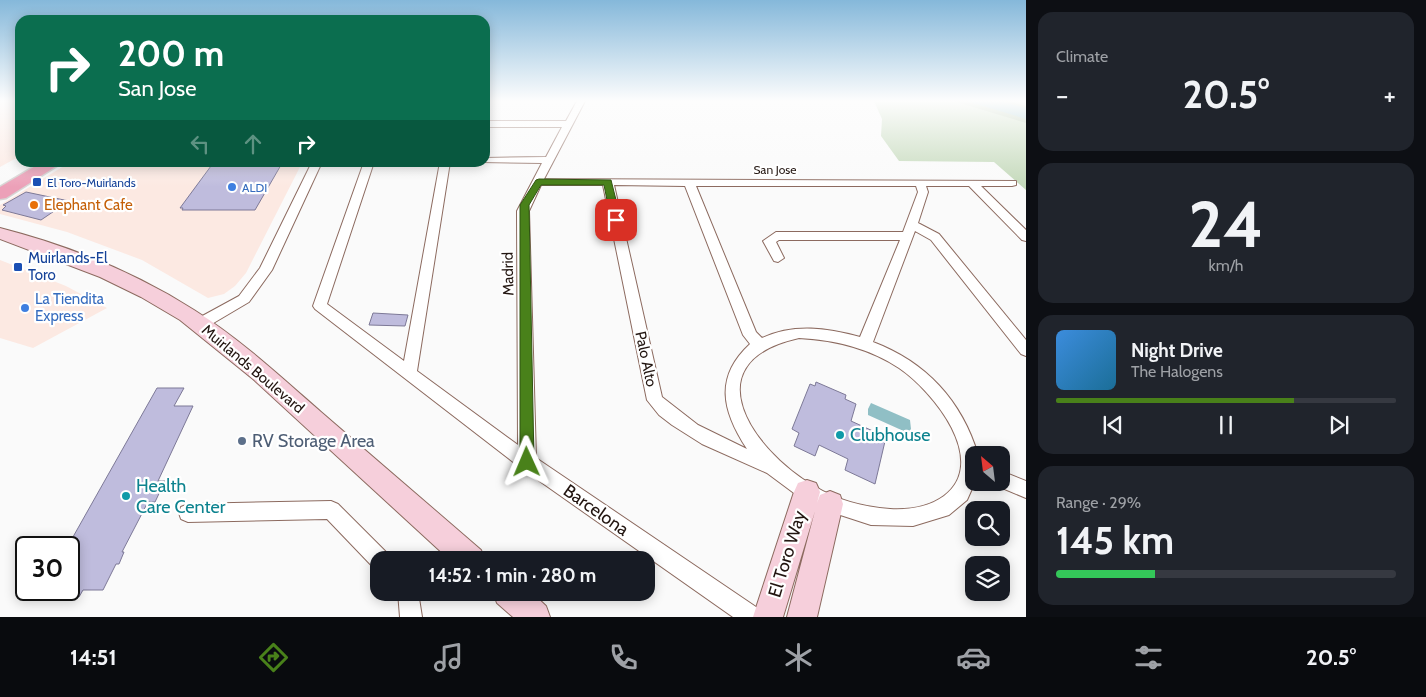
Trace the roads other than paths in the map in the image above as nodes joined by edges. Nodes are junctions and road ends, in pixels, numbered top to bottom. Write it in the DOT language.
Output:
graph roads {
  1 [pos="566,130"];
  2 [pos="490,160"];
  3 [pos="550,160"];
  4 [pos="19,167"];
  5 [pos="46,167"];
  6 [pos="315,167"];
  7 [pos="367,167"];
  8 [pos="443,167"];
  9 [pos="0,178"];
  10 [pos="539,182"];
  11 [pos="608,182"];
  12 [pos="689,182"];
  13 [pos="920,183"];
  14 [pos="972,183"];
  15 [pos="1012,183"];
  16 [pos="0,194"];
  17 [pos="910,230"];
  18 [pos="0,233"];
  19 [pos="1026,237"];
  20 [pos="778,258"];
  21 [pos="200,324"];
  22 [pos="759,344"];
  23 [pos="865,344"];
  24 [pos="1026,350"];
  25 [pos="410,374"];
  26 [pos="969,446"];
  27 [pos="527,462"];
  28 [pos="774,467"];
  29 [pos="1010,484"];
  30 [pos="965,485"];
  31 [pos="1026,490"];
  32 [pos="819,498"];
  33 [pos="188,513"];
  34 [pos="371,551"];
  35 [pos="461,551"];
  36 [pos="409,601"];
  37 [pos="518,601"];
  38 [pos="411,617"];
  39 [pos="535,617"];
  40 [pos="751,617"];
  41 [pos="768,617"];
  42 [pos="802,617"];
  1 -- 3 [label="street, Madrid"];
  2 -- 3 [label="street"];
  3 -- 10 [label="street, Madrid"];
  4 -- 9 [label="main road"];
  5 -- 16 [label="main road"];
  6 -- 21 [label="street"];
  7 -- 25 [label="street, Barcelona"];
  8 -- 25 [label="street"];
  10 -- 11 [label="street, San Jose"];
  10 -- 27 [label="street, Madrid"];
  11 -- 12 [label="street, San Jose"];
  11 -- 28 [label="street, Palo Alto"];
  12 -- 13 [label="street, San Jose"];
  12 -- 22 [label="street"];
  13 -- 14 [label="street, San Jose"];
  13 -- 17 [label="street"];
  14 -- 15 [label="street, San Jose"];
  14 -- 19 [label="street"];
  17 -- 20 [label="street"];
  17 -- 23 [label="street"];
  17 -- 24 [label="street"];
  18 -- 21 [label="main road, Muirlands Boulevard"];
  21 -- 35 [label="main road, Muirlands Boulevard"];
  22 -- 23 [label="street"];
  22 -- 28 [label="street"];
  23 -- 26 [label="street"];
  25 -- 27 [label="street, Barcelona"];
  27 -- 40 [label="street, Barcelona"];
  28 -- 32 [label="street"];
  29 -- 31 [label="street"];
  30 -- 32 [label="street"];
  32 -- 41 [label="main road, El Toro Way"];
  32 -- 42 [label="main road, El Toro Way"];
  33 -- 34 [label="street"];
  36 -- 38 [label="street"];
  37 -- 39 [label="main road"];
}
